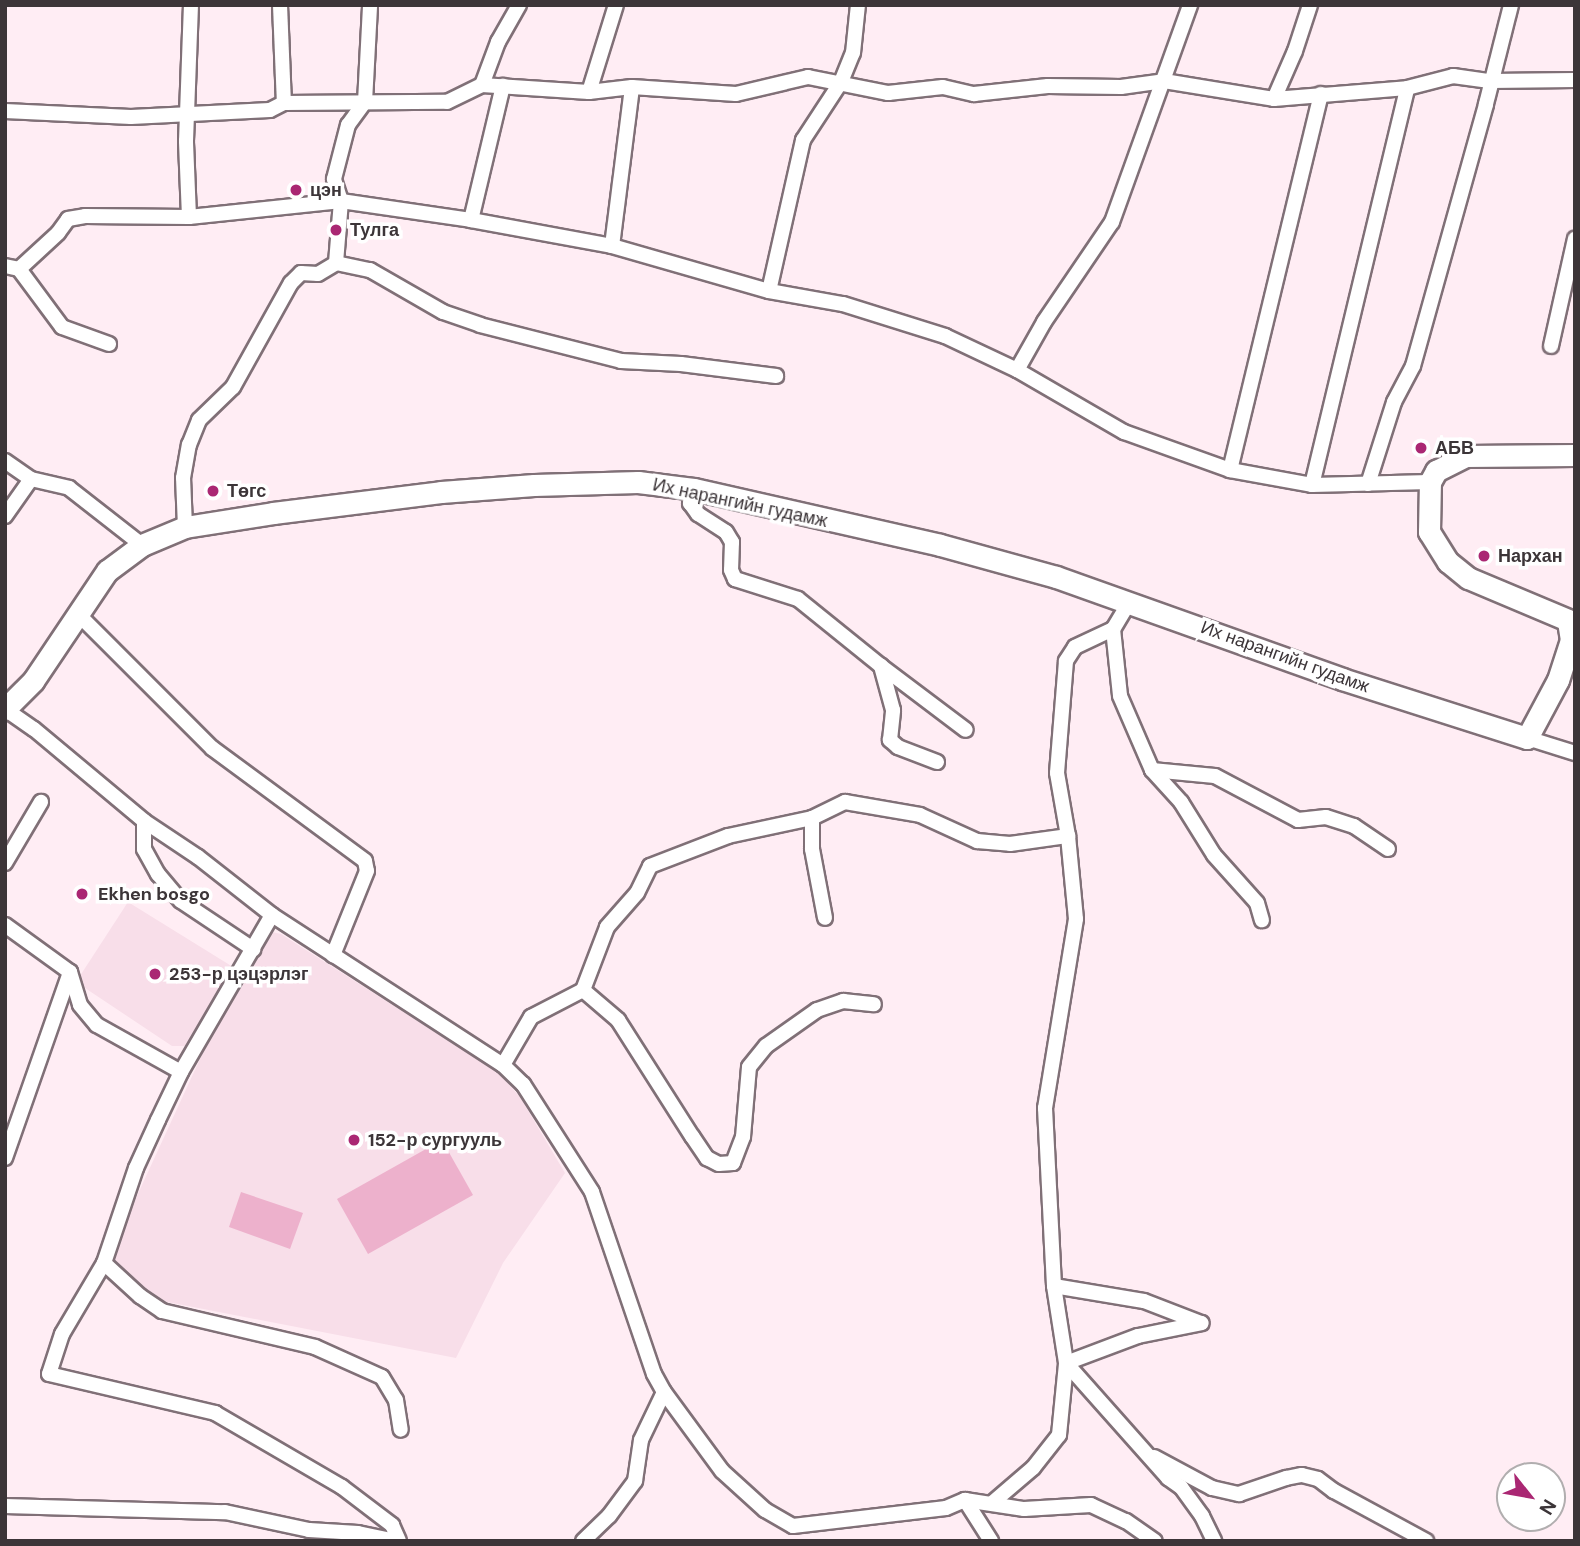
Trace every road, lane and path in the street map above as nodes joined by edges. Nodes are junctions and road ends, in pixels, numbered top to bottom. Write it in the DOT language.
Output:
graph roads {
  1 [pos="191,5"];
  2 [pos="280,5"];
  3 [pos="370,5"];
  4 [pos="519,5"];
  5 [pos="617,5"];
  6 [pos="858,5"];
  7 [pos="1190,5"];
  8 [pos="1310,5"];
  9 [pos="1511,5"];
  10 [pos="1575,79"];
  11 [pos="1164,81"];
  12 [pos="841,82"];
  13 [pos="1490,82"];
  14 [pos="482,85"];
  15 [pos="503,86"];
  16 [pos="632,87"];
  17 [pos="1407,88"];
  18 [pos="589,92"];
  19 [pos="1321,94"];
  20 [pos="1274,99"];
  21 [pos="365,102"];
  22 [pos="284,103"];
  23 [pos="5,111"];
  24 [pos="188,114"];
  25 [pos="341,201"];
  26 [pos="189,217"];
  27 [pos="471,220"];
  28 [pos="1575,239"];
  29 [pos="612,246"];
  30 [pos="336,263"];
  31 [pos="12,267"];
  32 [pos="769,291"];
  33 [pos="109,344"];
  34 [pos="1550,346"];
  35 [pos="1017,370"];
  36 [pos="776,376"];
  37 [pos="1575,455"];
  38 [pos="5,461"];
  39 [pos="1230,470"];
  40 [pos="30,479"];
  41 [pos="1430,482"];
  42 [pos="1368,484"];
  43 [pos="1312,485"];
  44 [pos="694,489"];
  45 [pos="5,516"];
  46 [pos="186,527"];
  47 [pos="142,545"];
  48 [pos="1130,601"];
  49 [pos="78,614"];
  50 [pos="1572,623"];
  51 [pos="1113,629"];
  52 [pos="881,666"];
  53 [pos="5,709"];
  54 [pos="966,730"];
  55 [pos="1527,738"];
  56 [pos="1575,753"];
  57 [pos="937,762"];
  58 [pos="1152,770"];
  59 [pos="41,802"];
  60 [pos="812,818"];
  61 [pos="144,821"];
  62 [pos="1068,836"];
  63 [pos="1388,849"];
  64 [pos="5,863"];
  65 [pos="272,915"];
  66 [pos="825,918"];
  67 [pos="1262,920"];
  68 [pos="5,925"];
  69 [pos="253,948"];
  70 [pos="334,955"];
  71 [pos="70,972"];
  72 [pos="583,990"];
  73 [pos="874,1004"];
  74 [pos="503,1065"];
  75 [pos="181,1072"];
  76 [pos="5,1158"];
  77 [pos="104,1263"];
  78 [pos="1054,1286"];
  79 [pos="1066,1363"];
  80 [pos="664,1392"];
  81 [pos="401,1430"];
  82 [pos="1153,1457"];
  83 [pos="965,1500"];
  84 [pos="992,1503"];
  85 [pos="5,1506"];
  86 [pos="397,1541"];
  87 [pos="583,1541"];
  88 [pos="991,1541"];
  89 [pos="1155,1541"];
  90 [pos="1214,1541"];
  91 [pos="1426,1541"];
  1 -- 24 [label="street"];
  2 -- 22 [label="street"];
  3 -- 21 [label="street"];
  4 -- 14 [label="street"];
  5 -- 18 [label="street"];
  6 -- 12 [label="street"];
  7 -- 11 [label="street"];
  8 -- 20 [label="street"];
  9 -- 13 [label="street"];
  10 -- 13 [label="street"];
  11 -- 12 [label="street"];
  11 -- 20 [label="street"];
  11 -- 35 [label="street"];
  12 -- 16 [label="street"];
  12 -- 32 [label="street"];
  13 -- 17 [label="street"];
  13 -- 42 [label="street"];
  14 -- 15 [label="street"];
  14 -- 21 [label="street"];
  15 -- 18 [label="street"];
  15 -- 27 [label="street"];
  16 -- 18 [label="street"];
  16 -- 29 [label="street"];
  17 -- 19 [label="street"];
  17 -- 43 [label="street"];
  19 -- 20 [label="street"];
  19 -- 39 [label="street"];
  21 -- 22 [label="street"];
  21 -- 25 [label="street"];
  22 -- 24 [label="street"];
  23 -- 24 [label="street"];
  24 -- 26 [label="street"];
  25 -- 26 [label="street"];
  25 -- 27 [label="street"];
  25 -- 30 [label="street"];
  26 -- 31 [label="street"];
  27 -- 29 [label="street"];
  28 -- 34 [label="street"];
  29 -- 32 [label="street"];
  30 -- 36 [label="street"];
  30 -- 46 [label="street"];
  31 -- 33 [label="street"];
  32 -- 35 [label="street"];
  35 -- 39 [label="street"];
  37 -- 41 [label="main road"];
  38 -- 40 [label="street"];
  39 -- 43 [label="street"];
  40 -- 45 [label="street"];
  40 -- 47 [label="street"];
  41 -- 42 [label="street"];
  41 -- 50 [label="main road"];
  42 -- 43 [label="street"];
  44 -- 46 [label="main road, Их нарангийн гудамж"];
  44 -- 48 [label="main road, Их нарангийн гудамж"];
  44 -- 52 [label="street"];
  46 -- 47 [label="main road, Их нарангийн гудамж"];
  47 -- 49 [label="main road, Их нарангийн гудамж"];
  48 -- 51 [label="street"];
  48 -- 55 [label="main road, Их нарангийн гудамж"];
  49 -- 53 [label="main road, Их нарангийн гудамж"];
  49 -- 70 [label="street"];
  50 -- 55 [label="main road"];
  51 -- 58 [label="street"];
  51 -- 62 [label="street"];
  52 -- 54 [label="street"];
  52 -- 57 [label="street"];
  53 -- 61 [label="street"];
  55 -- 56 [label="street"];
  58 -- 63 [label="street"];
  58 -- 67 [label="street"];
  59 -- 64 [label="street"];
  60 -- 62 [label="street"];
  60 -- 66 [label="street"];
  60 -- 72 [label="street"];
  61 -- 65 [label="street"];
  61 -- 69 [label="street"];
  62 -- 78 [label="street"];
  65 -- 69 [label="street"];
  65 -- 70 [label="street"];
  68 -- 71 [label="street"];
  69 -- 75 [label="street"];
  70 -- 74 [label="street"];
  71 -- 75 [label="street"];
  71 -- 76 [label="street"];
  72 -- 73 [label="street"];
  72 -- 74 [label="street"];
  74 -- 80 [label="street"];
  75 -- 77 [label="street"];
  77 -- 81 [label="street"];
  77 -- 86 [label="street"];
  78 -- 79 [label="street"];
  78 -- 79 [label="street"];
  79 -- 82 [label="street"];
  79 -- 84 [label="street"];
  80 -- 83 [label="street"];
  80 -- 87 [label="street"];
  82 -- 90 [label="street"];
  82 -- 91 [label="street"];
  83 -- 84 [label="street"];
  83 -- 88 [label="street"];
  84 -- 89 [label="street"];
  85 -- 86 [label="street"];
}
